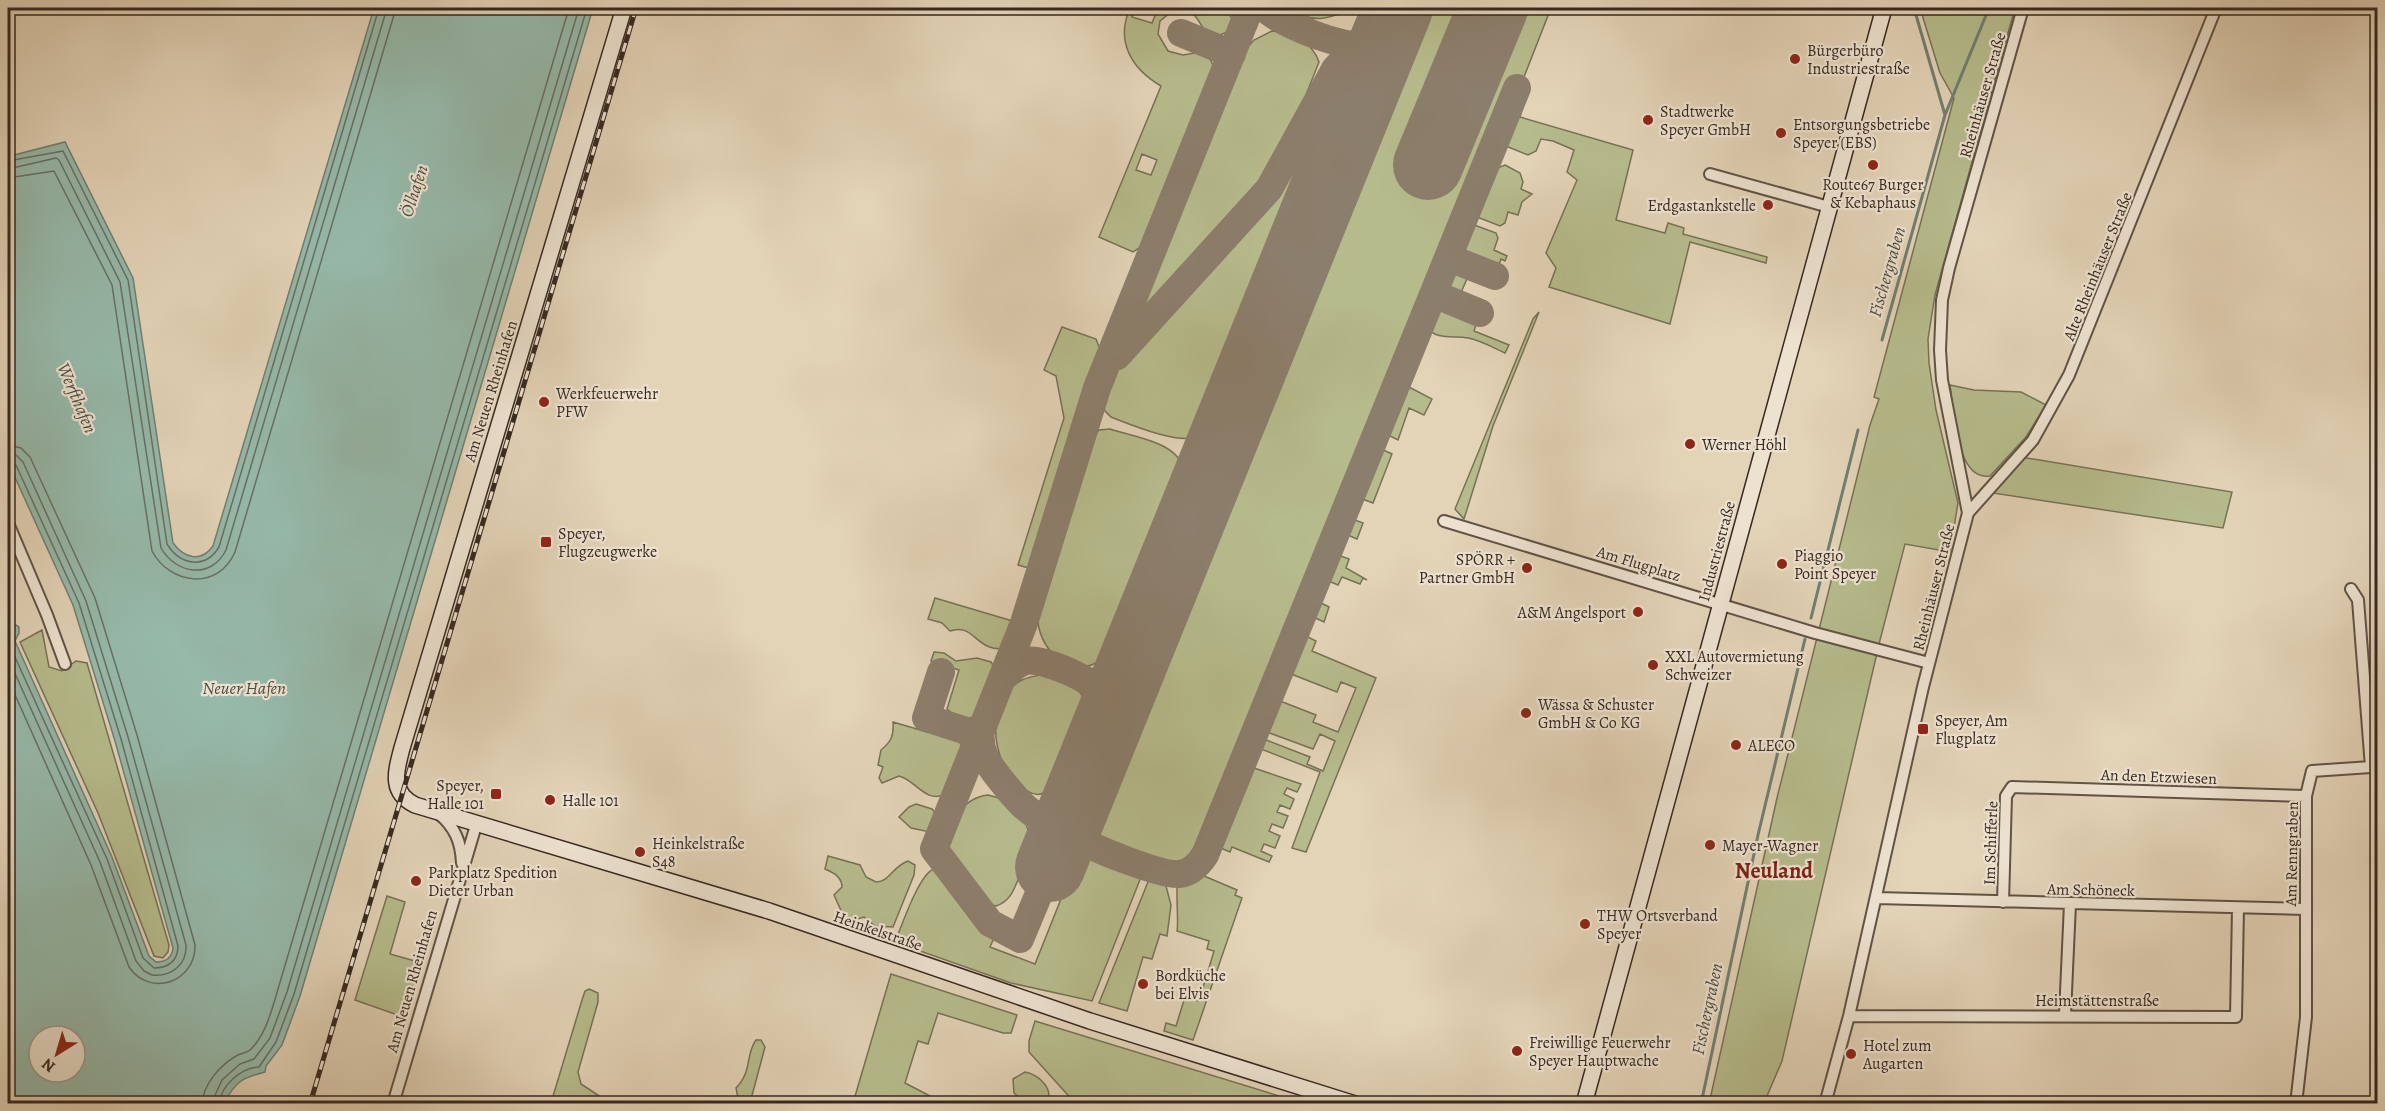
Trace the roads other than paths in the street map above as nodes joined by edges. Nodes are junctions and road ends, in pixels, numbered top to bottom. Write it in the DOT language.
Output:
graph roads {
  1 [pos="624,8"];
  2 [pos="1884,8"];
  3 [pos="2023,8"];
  4 [pos="2216,8"];
  5 [pos="1710,174"];
  6 [pos="1829,207"];
  7 [pos="1968,513"];
  8 [pos="1444,521"];
  9 [pos="8,523"];
  10 [pos="2351,590"];
  11 [pos="1720,603"];
  12 [pos="1929,663"];
  13 [pos="64,664"];
  14 [pos="396,785"];
  15 [pos="2012,787"];
  16 [pos="2306,796"];
  17 [pos="433,810"];
  18 [pos="477,822"];
  19 [pos="463,869"];
  20 [pos="1876,898"];
  21 [pos="2003,902"];
  22 [pos="2070,904"];
  23 [pos="2238,908"];
  24 [pos="2305,909"];
  25 [pos="2065,1014"];
  26 [pos="1849,1016"];
  27 [pos="393,1104"];
  28 [pos="1354,1104"];
  29 [pos="1584,1104"];
  30 [pos="1825,1104"];
  31 [pos="2296,1104"];
  1 -- 14 [label="street, Am Neuen Rheinhafen"];
  2 -- 6 [label="street, Industriestraße"];
  3 -- 7 [label="street, Rheinhäuser Straße"];
  4 -- 7 [label="street, Alte Rheinhäuser Straße"];
  5 -- 6 [label="street"];
  6 -- 11 [label="street, Industriestraße"];
  7 -- 12 [label="street, Rheinhäuser Straße"];
  8 -- 11 [label="street, Am Flugplatz"];
  9 -- 13 [label="street"];
  10 -- 16 [label="street, Am Renngraben"];
  11 -- 12 [label="street, Am Flugplatz"];
  11 -- 29 [label="street, Industriestraße"];
  12 -- 20 [label="street, Rheinhäuser Straße"];
  14 -- 17 [label="street, Heinkelstraße"];
  15 -- 16 [label="street, An den Etzwiesen"];
  15 -- 21 [label="street, Im Schifferle"];
  16 -- 24 [label="street, Am Renngraben"];
  17 -- 18 [label="street, Heinkelstraße"];
  17 -- 19 [label="street, Am Neuen Rheinhafen"];
  18 -- 19 [label="street, Am Neuen Rheinhafen"];
  18 -- 28 [label="street, Heinkelstraße"];
  19 -- 27 [label="street, Am Neuen Rheinhafen"];
  20 -- 21 [label="street, Am Schöneck"];
  20 -- 26 [label="street, Rheinhäuser Straße"];
  21 -- 22 [label="street, Am Schöneck"];
  22 -- 23 [label="street, Am Schöneck"];
  22 -- 25 [label="street"];
  23 -- 24 [label="street, Am Schöneck"];
  23 -- 25 [label="street, Heimstättenstraße"];
  24 -- 31 [label="street, Am Renngraben"];
  25 -- 26 [label="street, Heimstättenstraße"];
  26 -- 30 [label="street, Rheinhäuser Straße"];
}
